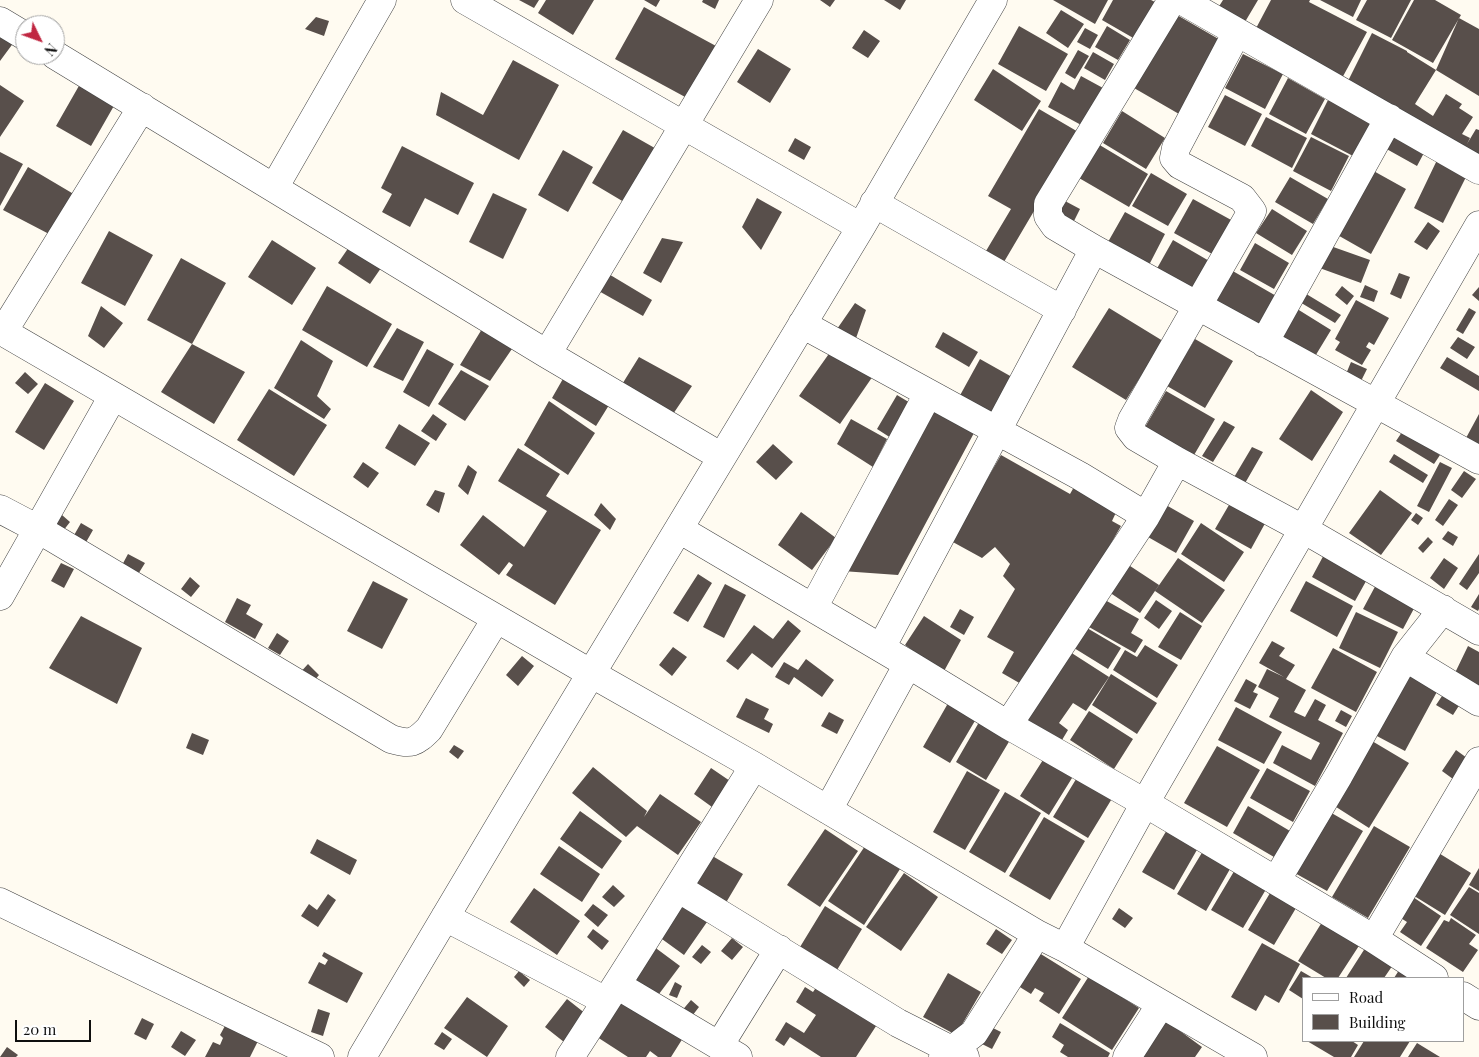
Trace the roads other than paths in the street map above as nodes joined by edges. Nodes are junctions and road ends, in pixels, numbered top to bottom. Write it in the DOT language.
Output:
graph roads {
  1 [pos="382,0"];
  2 [pos="993,0"];
  3 [pos="1172,0"];
  4 [pos="1181,0"];
  5 [pos="471,1"];
  6 [pos="754,2"];
  7 [pos="0,21"];
  8 [pos="15,30"];
  9 [pos="1237,32"];
  10 [pos="65,61"];
  11 [pos="142,107"];
  12 [pos="1389,118"];
  13 [pos="683,126"];
  14 [pos="1479,170"];
  15 [pos="274,188"];
  16 [pos="874,203"];
  17 [pos="1479,225"];
  18 [pos="860,227"];
  19 [pos="1094,249"];
  20 [pos="1198,306"];
  21 [pos="1062,310"];
  22 [pos="802,324"];
  23 [pos="1,331"];
  24 [pos="1264,343"];
  25 [pos="547,354"];
  26 [pos="928,394"];
  27 [pos="113,396"];
  28 [pos="1375,404"];
  29 [pos="997,432"];
  30 [pos="722,457"];
  31 [pos="1479,460"];
  32 [pos="1177,461"];
  33 [pos="0,509"];
  34 [pos="1146,516"];
  35 [pos="38,529"];
  36 [pos="679,529"];
  37 [pos="1303,529"];
  38 [pos="0,596"];
  39 [pos="813,608"];
  40 [pos="1443,609"];
  41 [pos="496,619"];
  42 [pos="1479,631"];
  43 [pos="881,648"];
  44 [pos="1405,657"];
  45 [pos="908,664"];
  46 [pos="592,674"];
  47 [pos="1479,702"];
  48 [pos="1008,725"];
  49 [pos="1479,761"];
  50 [pos="754,766"];
  51 [pos="1145,803"];
  52 [pos="828,810"];
  53 [pos="1276,881"];
  54 [pos="678,888"];
  55 [pos="0,902"];
  56 [pos="445,917"];
  57 [pos="1037,934"];
  58 [pos="1374,939"];
  59 [pos="1065,948"];
  60 [pos="779,949"];
  61 [pos="1432,977"];
  62 [pos="612,993"];
  63 [pos="1161,1004"];
  64 [pos="728,1052"];
  65 [pos="954,1055"];
  66 [pos="320,1057"];
  67 [pos="362,1057"];
  68 [pos="570,1057"];
  69 [pos="1127,1057"];
  70 [pos="1253,1057"];
  1 -- 15 [label="street"];
  2 -- 16 [label="street"];
  3 -- 19 [label="street"];
  4 -- 9 [label="street"];
  5 -- 13 [label="street"];
  6 -- 13 [label="street"];
  7 -- 8 [label="street"];
  9 -- 12 [label="street"];
  9 -- 20 [label="street"];
  10 -- 11 [label="street"];
  11 -- 15 [label="street"];
  11 -- 23 [label="street"];
  12 -- 14 [label="street"];
  12 -- 24 [label="street"];
  13 -- 18 [label="street"];
  13 -- 25 [label="street"];
  15 -- 25 [label="street"];
  16 -- 18 [label="street"];
  16 -- 21 [label="street"];
  17 -- 28 [label="street"];
  18 -- 22 [label="street"];
  19 -- 20 [label="street"];
  19 -- 21 [label="street"];
  20 -- 24 [label="street"];
  20 -- 32 [label="street"];
  21 -- 29 [label="street"];
  22 -- 26 [label="street"];
  22 -- 30 [label="street"];
  23 -- 27 [label="street"];
  24 -- 28 [label="street"];
  25 -- 30 [label="street"];
  26 -- 29 [label="street"];
  26 -- 39 [label="street"];
  27 -- 35 [label="street"];
  27 -- 41 [label="street"];
  28 -- 31 [label="street"];
  28 -- 37 [label="street"];
  29 -- 34 [label="street"];
  29 -- 43 [label="street"];
  30 -- 36 [label="street"];
  32 -- 34 [label="street"];
  32 -- 37 [label="street"];
  33 -- 35 [label="street"];
  34 -- 48 [label="street"];
  35 -- 38 [label="street"];
  35 -- 41 [label="street"];
  36 -- 39 [label="street"];
  36 -- 46 [label="street"];
  37 -- 40 [label="street"];
  37 -- 51 [label="street"];
  39 -- 43 [label="street"];
  40 -- 42 [label="street"];
  40 -- 44 [label="street"];
  41 -- 46 [label="street"];
  43 -- 45 [label="street"];
  44 -- 47 [label="street"];
  44 -- 53 [label="street"];
  45 -- 48 [label="street"];
  45 -- 52 [label="street"];
  46 -- 50 [label="street"];
  46 -- 56 [label="street"];
  48 -- 51 [label="street"];
  49 -- 58 [label="street"];
  50 -- 52 [label="street"];
  50 -- 54 [label="street"];
  51 -- 53 [label="street"];
  51 -- 59 [label="street"];
  52 -- 57 [label="street"];
  53 -- 58 [label="street"];
  54 -- 60 [label="street"];
  54 -- 62 [label="street"];
  55 -- 66 [label="street"];
  56 -- 62 [label="street"];
  56 -- 67 [label="street"];
  57 -- 59 [label="street"];
  57 -- 65 [label="street"];
  58 -- 61 [label="street"];
  59 -- 63 [label="street"];
  60 -- 64 [label="street"];
  60 -- 65 [label="street"];
  62 -- 64 [label="street"];
  62 -- 68 [label="street"];
  63 -- 69 [label="street"];
  63 -- 70 [label="street"];
}
